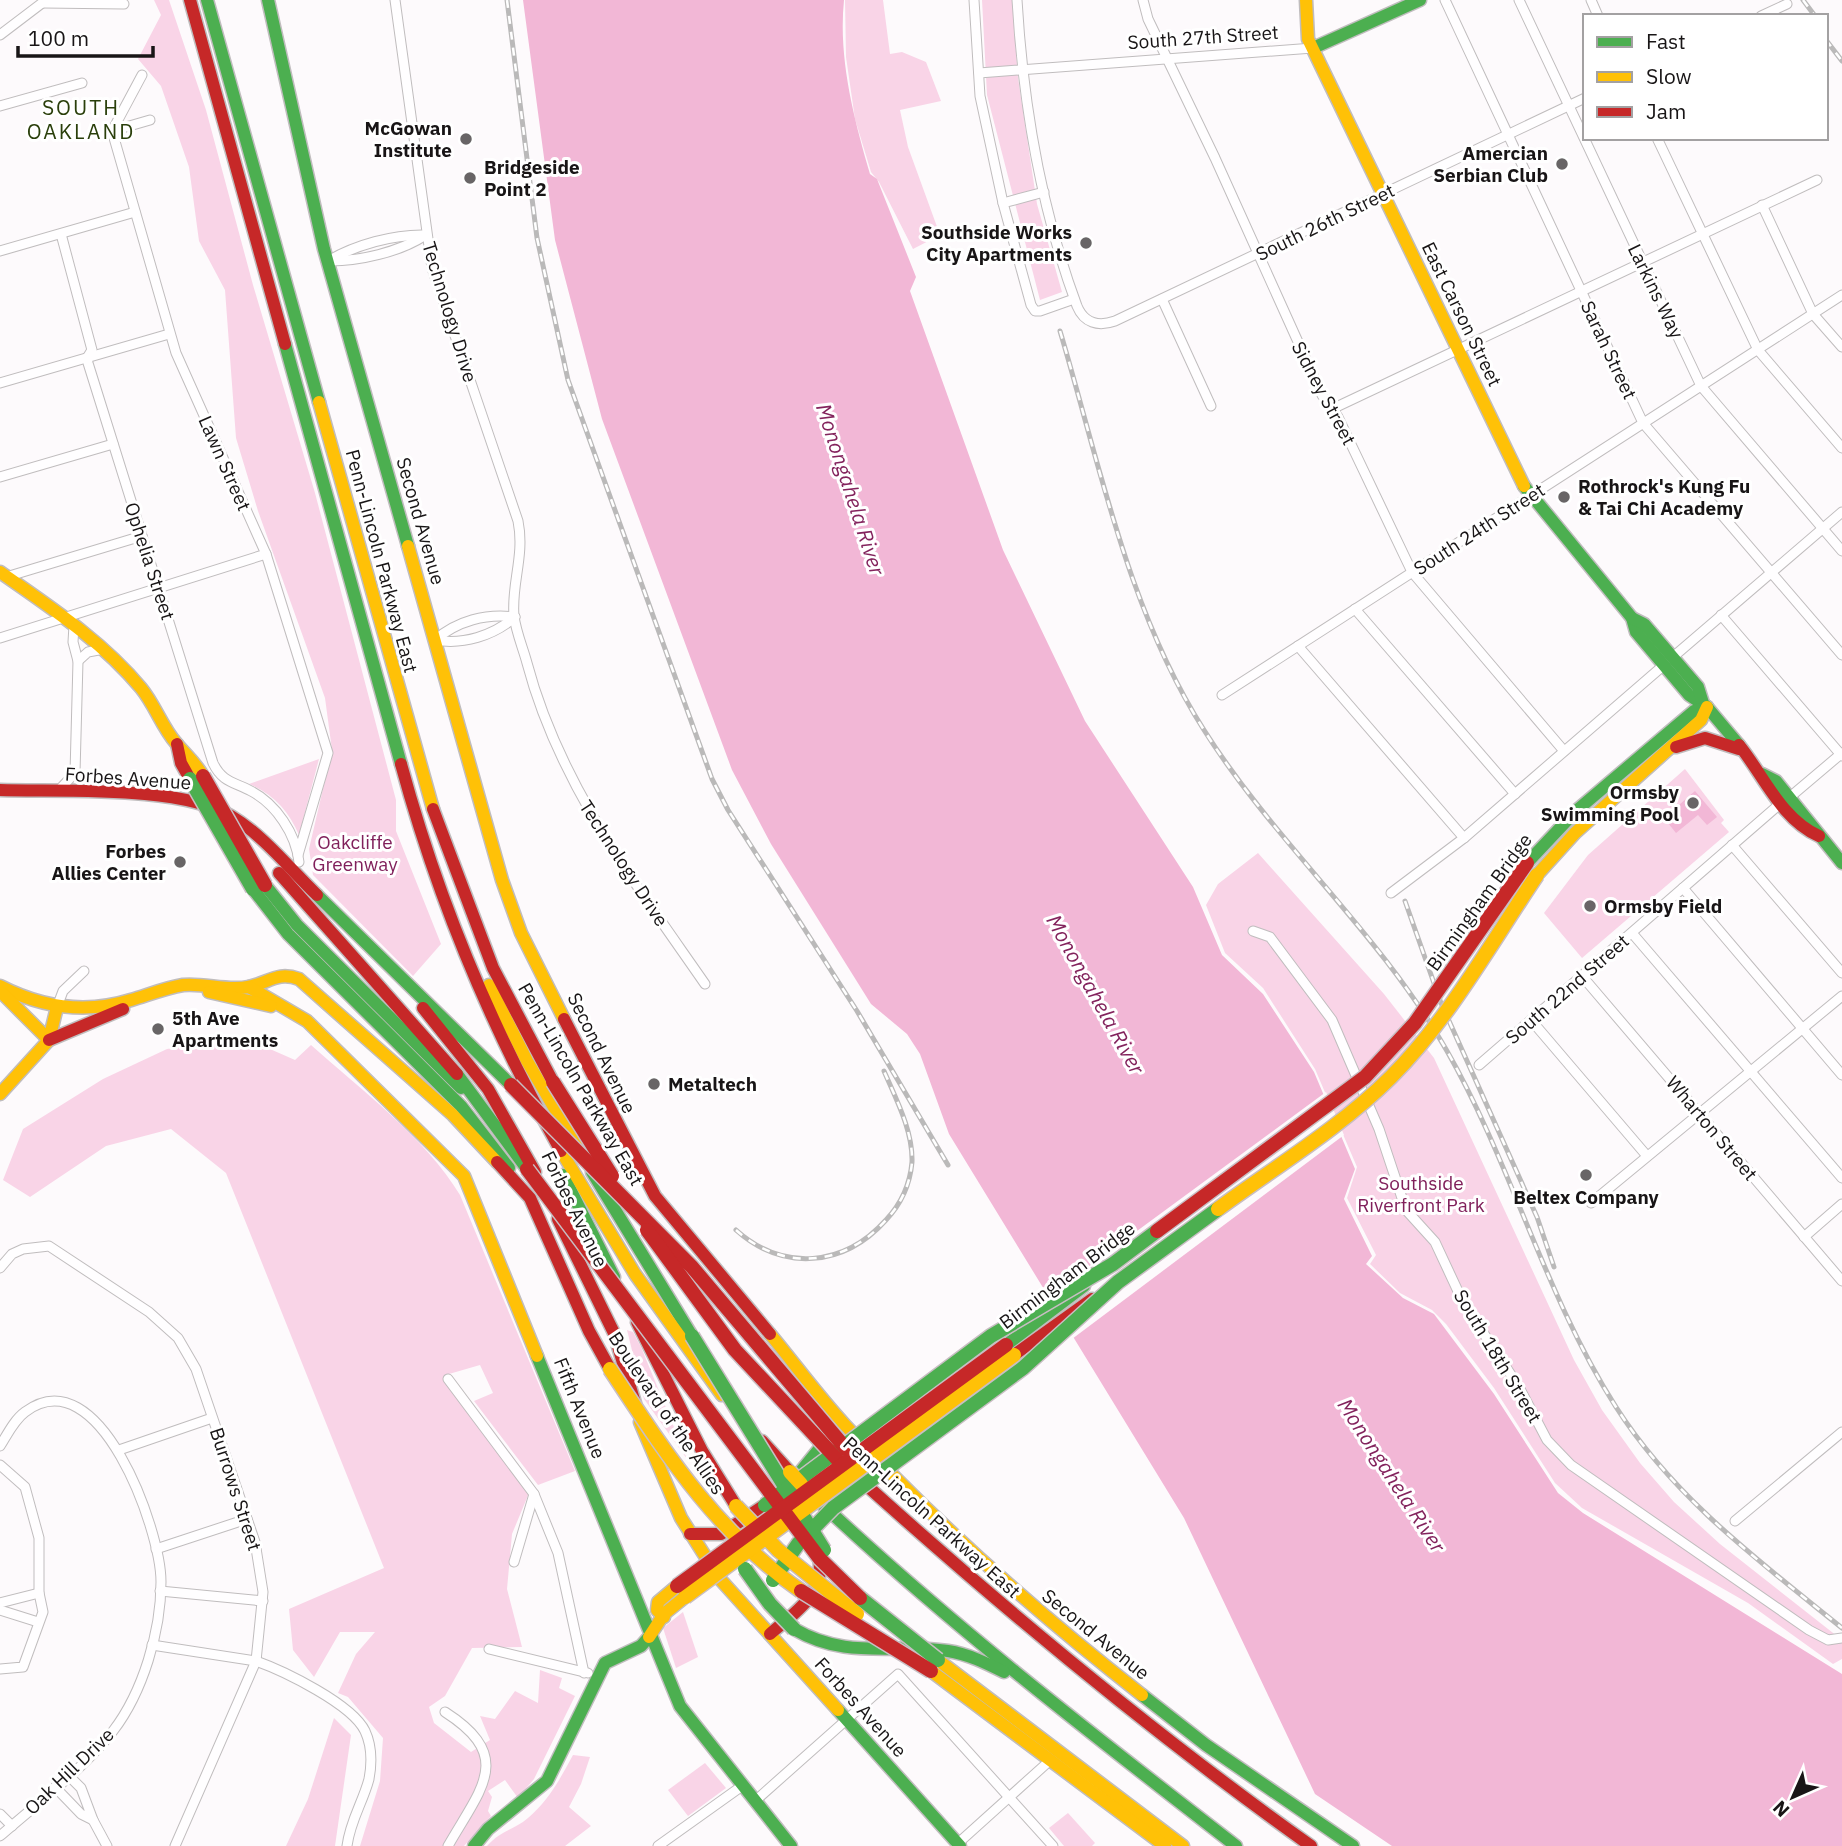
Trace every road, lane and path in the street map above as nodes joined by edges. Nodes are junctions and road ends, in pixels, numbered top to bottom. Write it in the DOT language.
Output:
graph roads {
  1 [pos="190,0"];
  2 [pos="207,0"];
  3 [pos="268,0"];
  4 [pos="395,0"];
  5 [pos="974,0"];
  6 [pos="1017,0"];
  7 [pos="1143,0"];
  8 [pos="1306,0"];
  9 [pos="1420,0"];
  10 [pos="1445,0"];
  11 [pos="1519,0"];
  12 [pos="44,1"];
  13 [pos="124,4"];
  14 [pos="1787,4"];
  15 [pos="1765,14"];
  16 [pos="0,36"];
  17 [pos="1313,48"];
  18 [pos="1168,60"];
  19 [pos="1023,70"];
  20 [pos="979,73"];
  21 [pos="142,75"];
  22 [pos="82,83"];
  23 [pos="1583,99"];
  24 [pos="0,106"];
  25 [pos="1568,106"];
  26 [pos="150,120"];
  27 [pos="112,131"];
  28 [pos="1508,134"];
  29 [pos="1583,138"];
  30 [pos="1584,140"];
  31 [pos="1658,140"];
  32 [pos="1817,180"];
  33 [pos="1044,192"];
  34 [pos="1383,194"];
  35 [pos="1003,203"];
  36 [pos="1762,205"];
  37 [pos="135,212"];
  38 [pos="1703,233"];
  39 [pos="61,234"];
  40 [pos="426,235"];
  41 [pos="0,251"];
  42 [pos="1257,254"];
  43 [pos="328,261"];
  44 [pos="1642,263"];
  45 [pos="1581,291"];
  46 [pos="1842,295"];
  47 [pos="1074,299"];
  48 [pos="1162,299"];
  49 [pos="1813,314"];
  50 [pos="169,334"];
  51 [pos="1842,347"];
  52 [pos="1457,349"];
  53 [pos="1758,350"];
  54 [pos="87,358"];
  55 [pos="0,383"];
  56 [pos="1701,386"];
  57 [pos="1211,407"];
  58 [pos="1332,409"];
  59 [pos="1643,423"];
  60 [pos="113,444"];
  61 [pos="1842,448"];
  62 [pos="0,477"];
  63 [pos="1530,496"];
  64 [pos="1842,512"];
  65 [pos="1822,529"];
  66 [pos="142,536"];
  67 [pos="1842,551"];
  68 [pos="266,554"];
  69 [pos="1412,572"];
  70 [pos="1771,572"];
  71 [pos="2,575"];
  72 [pos="159,588"];
  73 [pos="1355,609"];
  74 [pos="1721,615"];
  75 [pos="514,617"];
  76 [pos="70,622"];
  77 [pos="0,638"];
  78 [pos="435,640"];
  79 [pos="1298,646"];
  80 [pos="105,649"];
  81 [pos="1842,654"];
  82 [pos="78,661"];
  83 [pos="1668,661"];
  84 [pos="1681,685"];
  85 [pos="1222,695"];
  86 [pos="1705,705"];
  87 [pos="1666,743"];
  88 [pos="1564,751"];
  89 [pos="1745,753"];
  90 [pos="1842,755"];
  91 [pos="75,773"];
  92 [pos="0,790"];
  93 [pos="56,793"];
  94 [pos="91,793"];
  95 [pos="1515,794"];
  96 [pos="1786,800"];
  97 [pos="209,806"];
  98 [pos="1464,838"];
  99 [pos="1732,845"];
  100 [pos="299,859"];
  101 [pos="1842,863"];
  102 [pos="259,887"];
  103 [pos="1683,888"];
  104 [pos="1391,893"];
  105 [pos="1253,931"];
  106 [pos="1632,933"];
  107 [pos="368,947"];
  108 [pos="84,971"];
  109 [pos="1842,973"];
  110 [pos="1582,975"];
  111 [pos="705,984"];
  112 [pos="249,988"];
  113 [pos="0,989"];
  114 [pos="1842,996"];
  115 [pos="57,1007"];
  116 [pos="123,1009"];
  117 [pos="296,1014"];
  118 [pos="1531,1020"];
  119 [pos="1803,1029"];
  120 [pos="49,1040"];
  121 [pos="1479,1065"];
  122 [pos="514,1068"];
  123 [pos="1752,1073"];
  124 [pos="1842,1075"];
  125 [pos="548,1085"];
  126 [pos="0,1094"];
  127 [pos="1700,1114"];
  128 [pos="492,1123"];
  129 [pos="1647,1156"];
  130 [pos="1842,1178"];
  131 [pos="530,1198"];
  132 [pos="1591,1203"];
  133 [pos="1842,1204"];
  134 [pos="1804,1237"];
  135 [pos="1113,1264"];
  136 [pos="0,1268"];
  137 [pos="1842,1281"];
  138 [pos="1118,1282"];
  139 [pos="448,1379"];
  140 [pos="212,1418"];
  141 [pos="844,1424"];
  142 [pos="1842,1432"];
  143 [pos="0,1446"];
  144 [pos="119,1450"];
  145 [pos="842,1455"];
  146 [pos="0,1465"];
  147 [pos="534,1494"];
  148 [pos="696,1496"];
  149 [pos="247,1519"];
  150 [pos="1735,1521"];
  151 [pos="690,1534"];
  152 [pos="156,1549"];
  153 [pos="514,1562"];
  154 [pos="160,1591"];
  155 [pos="681,1592"];
  156 [pos="39,1593"];
  157 [pos="263,1601"];
  158 [pos="0,1603"];
  159 [pos="0,1610"];
  160 [pos="749,1614"];
  161 [pos="886,1620"];
  162 [pos="38,1622"];
  163 [pos="770,1634"];
  164 [pos="649,1637"];
  165 [pos="1842,1638"];
  166 [pos="152,1645"];
  167 [pos="489,1648"];
  168 [pos="256,1661"];
  169 [pos="934,1665"];
  170 [pos="0,1669"];
  171 [pos="590,1674"];
  172 [pos="1034,1689"];
  173 [pos="445,1712"];
  174 [pos="846,1719"];
  175 [pos="1045,1764"];
  176 [pos="68,1775"];
  177 [pos="742,1786"];
  178 [pos="55,1787"];
  179 [pos="1009,1797"];
  180 [pos="755,1801"];
  181 [pos="0,1814"];
  182 [pos="93,1820"];
  183 [pos="12,1826"];
  184 [pos="0,1836"];
  185 [pos="957,1845"];
  186 [pos="107,1846"];
  187 [pos="175,1846"];
  188 [pos="347,1846"];
  189 [pos="449,1846"];
  190 [pos="474,1846"];
  191 [pos="658,1846"];
  192 [pos="791,1846"];
  193 [pos="1053,1846"];
  194 [pos="1165,1846"];
  195 [pos="1183,1846"];
  196 [pos="1236,1846"];
  197 [pos="1311,1846"];
  198 [pos="1353,1846"];
  1 -- 122 [label="main road, Penn-Lincoln Parkway East"];
  2 -- 125 [label="main road, Penn-Lincoln Parkway East"];
  3 -- 43 [label="main road, Second Avenue"];
  4 -- 40 [label="street, Technology Drive"];
  5 -- 20 [label="street"];
  6 -- 19 [label="street"];
  7 -- 18 [label="street, Sidney Street"];
  8 -- 17 [label="main road, East Carson Street"];
  9 -- 17 [label="main road, South 27th Street"];
  10 -- 28 [label="street, Sarah Street"];
  11 -- 25 [label="street, Larkins Way"];
  12 -- 13 [label="street"];
  12 -- 16 [label="street"];
  14 -- 15 [label="street"];
  17 -- 18 [label="street, South 27th Street"];
  17 -- 34 [label="main road, East Carson Street"];
  18 -- 19 [label="street, South 27th Street"];
  18 -- 42 [label="street, Sidney Street"];
  19 -- 20 [label="street, South 27th Street"];
  19 -- 33 [label="street"];
  20 -- 35 [label="street"];
  21 -- 27 [label="street"];
  22 -- 24 [label="street"];
  23 -- 25 [label="street, South 26th Street"];
  25 -- 28 [label="street, South 26th Street"];
  25 -- 29 [label="street, Larkins Way"];
  26 -- 27 [label="street"];
  27 -- 37 [label="street, Lawn Street"];
  28 -- 34 [label="street, South 26th Street"];
  28 -- 45 [label="street, Sarah Street"];
  30 -- 44 [label="street, Larkins Way"];
  31 -- 38 [label="street"];
  32 -- 36 [label="street"];
  33 -- 35 [label="street"];
  33 -- 47 [label="street"];
  34 -- 42 [label="street, South 26th Street"];
  34 -- 52 [label="main road, East Carson Street"];
  35 -- 47 [label="street"];
  36 -- 38 [label="street"];
  36 -- 49 [label="street"];
  37 -- 39 [label="street"];
  37 -- 50 [label="street, Lawn Street"];
  38 -- 44 [label="street"];
  38 -- 53 [label="street"];
  39 -- 41 [label="street"];
  39 -- 54 [label="street, Ophelia Street"];
  40 -- 43 [label="street"];
  40 -- 75 [label="street, Technology Drive"];
  42 -- 48 [label="street, South 26th Street"];
  42 -- 58 [label="street, Sidney Street"];
  43 -- 78 [label="main road, Second Avenue"];
  44 -- 45 [label="street"];
  44 -- 56 [label="street, Larkins Way"];
  45 -- 52 [label="street"];
  45 -- 59 [label="street, Sarah Street"];
  46 -- 49 [label="street, South 24th Street"];
  47 -- 48 [label="street, South 26th Street"];
  48 -- 57 [label="street"];
  49 -- 51 [label="street"];
  49 -- 53 [label="street, South 24th Street"];
  50 -- 54 [label="street"];
  50 -- 68 [label="street, Lawn Street"];
  52 -- 58 [label="street"];
  52 -- 63 [label="main road, East Carson Street"];
  53 -- 56 [label="street, South 24th Street"];
  53 -- 61 [label="street"];
  54 -- 55 [label="street"];
  54 -- 60 [label="street, Ophelia Street"];
  56 -- 59 [label="street, South 24th Street"];
  56 -- 65 [label="street, Larkins Way"];
  58 -- 69 [label="street, Sidney Street"];
  59 -- 63 [label="street, South 24th Street"];
  59 -- 70 [label="street, Sarah Street"];
  60 -- 62 [label="street"];
  60 -- 66 [label="street, Ophelia Street"];
  63 -- 69 [label="street, South 24th Street"];
  63 -- 83 [label="main road, East Carson Street"];
  64 -- 65 [label="street"];
  65 -- 67 [label="street, Larkins Way"];
  65 -- 70 [label="street"];
  66 -- 71 [label="street"];
  66 -- 72 [label="street, Ophelia Street"];
  68 -- 72 [label="street"];
  68 -- 100 [label="street, Lawn Street"];
  69 -- 73 [label="street, South 24th Street"];
  69 -- 88 [label="street, Sidney Street"];
  70 -- 74 [label="street"];
  70 -- 81 [label="street, Sarah Street"];
  71 -- 76 [label="main road, Boulevard of the Allies"];
  72 -- 76 [label="street"];
  72 -- 100 [label="street, Ophelia Street"];
  73 -- 79 [label="street, South 24th Street"];
  73 -- 95 [label="street"];
  74 -- 83 [label="street"];
  74 -- 90 [label="street"];
  75 -- 78 [label="street"];
  75 -- 78 [label="street"];
  75 -- 111 [label="street, Technology Drive"];
  76 -- 77 [label="street"];
  76 -- 80 [label="main road, Boulevard of the Allies"];
  76 -- 82 [label="street"];
  78 -- 141 [label="main road, Second Avenue"];
  79 -- 85 [label="street, South 24th Street"];
  79 -- 98 [label="street"];
  80 -- 82 [label="street"];
  80 -- 102 [label="main road, Boulevard of the Allies, bridge"];
  82 -- 91 [label="street"];
  83 -- 84 [label="main road, East Carson Street"];
  83 -- 86 [label="main road, East Carson Street"];
  83 -- 88 [label="street"];
  84 -- 86 [label="main road, East Carson Street"];
  84 -- 87 [label="main road"];
  86 -- 87 [label="main road, Birmingham Bridge"];
  86 -- 89 [label="main road, East Carson Street"];
  87 -- 89 [label="main road"];
  87 -- 135 [label="main road, Birmingham Bridge, bridge"];
  87 -- 138 [label="main road, Birmingham Bridge, bridge"];
  88 -- 95 [label="street"];
  89 -- 96 [label="main road, East Carson Street"];
  90 -- 96 [label="street, South 22nd Street"];
  91 -- 93 [label="street"];
  91 -- 94 [label="street"];
  92 -- 93 [label="main road, Forbes Avenue"];
  93 -- 94 [label="main road, Forbes Avenue"];
  94 -- 97 [label="main road, Forbes Avenue"];
  95 -- 98 [label="street"];
  96 -- 99 [label="street, South 22nd Street"];
  96 -- 101 [label="main road, East Carson Street"];
  97 -- 107 [label="main road, Forbes Avenue"];
  97 -- 128 [label="main road"];
  98 -- 104 [label="street"];
  99 -- 103 [label="street, South 22nd Street"];
  99 -- 109 [label="street"];
  102 -- 128 [label="main road, Boulevard of the Allies"];
  102 -- 131 [label="main road, Boulevard of the Allies"];
  103 -- 106 [label="street, South 22nd Street"];
  103 -- 119 [label="street"];
  105 -- 165 [label="street, South 18th Street"];
  106 -- 110 [label="street, South 22nd Street"];
  106 -- 123 [label="street"];
  107 -- 145 [label="main road, bridge"];
  107 -- 151 [label="main road, Forbes Avenue"];
  108 -- 115 [label="street"];
  110 -- 118 [label="street, South 22nd Street"];
  110 -- 127 [label="street, Wharton Street"];
  112 -- 115 [label="main road, Fifth Avenue"];
  112 -- 117 [label="main road, Fifth Avenue"];
  112 -- 131 [label="main road"];
  113 -- 115 [label="main road, Fifth Avenue"];
  113 -- 120 [label="main road"];
  114 -- 119 [label="street"];
  115 -- 116 [label="main road, Fifth Avenue"];
  115 -- 120 [label="main road"];
  116 -- 117 [label="main road, Fifth Avenue"];
  116 -- 120 [label="main road"];
  117 -- 164 [label="main road, Fifth Avenue"];
  118 -- 121 [label="street, South 22nd Street"];
  118 -- 129 [label="street"];
  119 -- 123 [label="street"];
  119 -- 124 [label="street"];
  120 -- 126 [label="main road"];
  122 -- 169 [label="main road, bridge"];
  122 -- 172 [label="main road, Penn-Lincoln Parkway East, bridge"];
  123 -- 127 [label="street"];
  123 -- 130 [label="street"];
  125 -- 145 [label="main road, Penn-Lincoln Parkway East, bridge"];
  125 -- 161 [label="main road, bridge"];
  127 -- 129 [label="street"];
  127 -- 134 [label="street, Wharton Street"];
  128 -- 161 [label="main road, Boulevard of the Allies, bridge"];
  129 -- 132 [label="street"];
  131 -- 148 [label="main road, Boulevard of the Allies, bridge"];
  133 -- 134 [label="street"];
  134 -- 137 [label="street, Wharton Street"];
  135 -- 151 [label="main road, bridge"];
  135 -- 155 [label="main road, Birmingham Bridge, bridge"];
  136 -- 140 [label="street, Burrows Street"];
  138 -- 155 [label="main road, Birmingham Bridge, bridge"];
  138 -- 160 [label="main road, bridge"];
  139 -- 147 [label="street"];
  140 -- 144 [label="street"];
  140 -- 149 [label="street, Burrows Street"];
  141 -- 163 [label="main road"];
  141 -- 198 [label="main road, Second Avenue"];
  142 -- 150 [label="street"];
  143 -- 144 [label="street, Oak Hill Drive"];
  144 -- 152 [label="street, Oak Hill Drive"];
  145 -- 197 [label="main road, Penn-Lincoln Parkway East"];
  146 -- 156 [label="street"];
  147 -- 153 [label="street"];
  147 -- 171 [label="street"];
  148 -- 169 [label="main road, Boulevard of the Allies, bridge"];
  148 -- 172 [label="main road, bridge"];
  149 -- 152 [label="street"];
  149 -- 157 [label="street, Burrows Street"];
  151 -- 160 [label="main road, Forbes Avenue"];
  152 -- 154 [label="street, Oak Hill Drive"];
  154 -- 157 [label="street"];
  154 -- 166 [label="street, Oak Hill Drive"];
  155 -- 164 [label="main road, Birmingham Bridge"];
  156 -- 158 [label="street"];
  156 -- 162 [label="street"];
  157 -- 168 [label="street, Burrows Street"];
  159 -- 162 [label="street"];
  160 -- 163 [label="main road, Forbes Avenue"];
  161 -- 169 [label="main road, Boulevard of the Allies, bridge"];
  162 -- 170 [label="street"];
  163 -- 174 [label="main road, Forbes Avenue"];
  164 -- 171 [label="main road, Birmingham Bridge"];
  164 -- 177 [label="main road, Fifth Avenue"];
  166 -- 168 [label="street"];
  166 -- 176 [label="street, Oak Hill Drive"];
  167 -- 171 [label="street"];
  168 -- 187 [label="street, Burrows Street"];
  168 -- 188 [label="street"];
  169 -- 194 [label="main road, Boulevard of the Allies"];
  169 -- 195 [label="main road, Boulevard of the Allies"];
  171 -- 190 [label="main road"];
  172 -- 196 [label="main road, Penn-Lincoln Parkway East"];
  173 -- 189 [label="street"];
  174 -- 179 [label="street"];
  174 -- 180 [label="street"];
  174 -- 185 [label="main road, Forbes Avenue"];
  175 -- 179 [label="street"];
  176 -- 178 [label="street, Oak Hill Drive"];
  176 -- 182 [label="street"];
  177 -- 180 [label="main road, Fifth Avenue"];
  177 -- 191 [label="street"];
  178 -- 182 [label="street"];
  178 -- 183 [label="street, Oak Hill Drive"];
  179 -- 185 [label="street"];
  179 -- 193 [label="street"];
  180 -- 192 [label="main road, Fifth Avenue"];
  181 -- 183 [label="street"];
  182 -- 186 [label="street"];
  183 -- 184 [label="street, Oak Hill Drive"];
}
